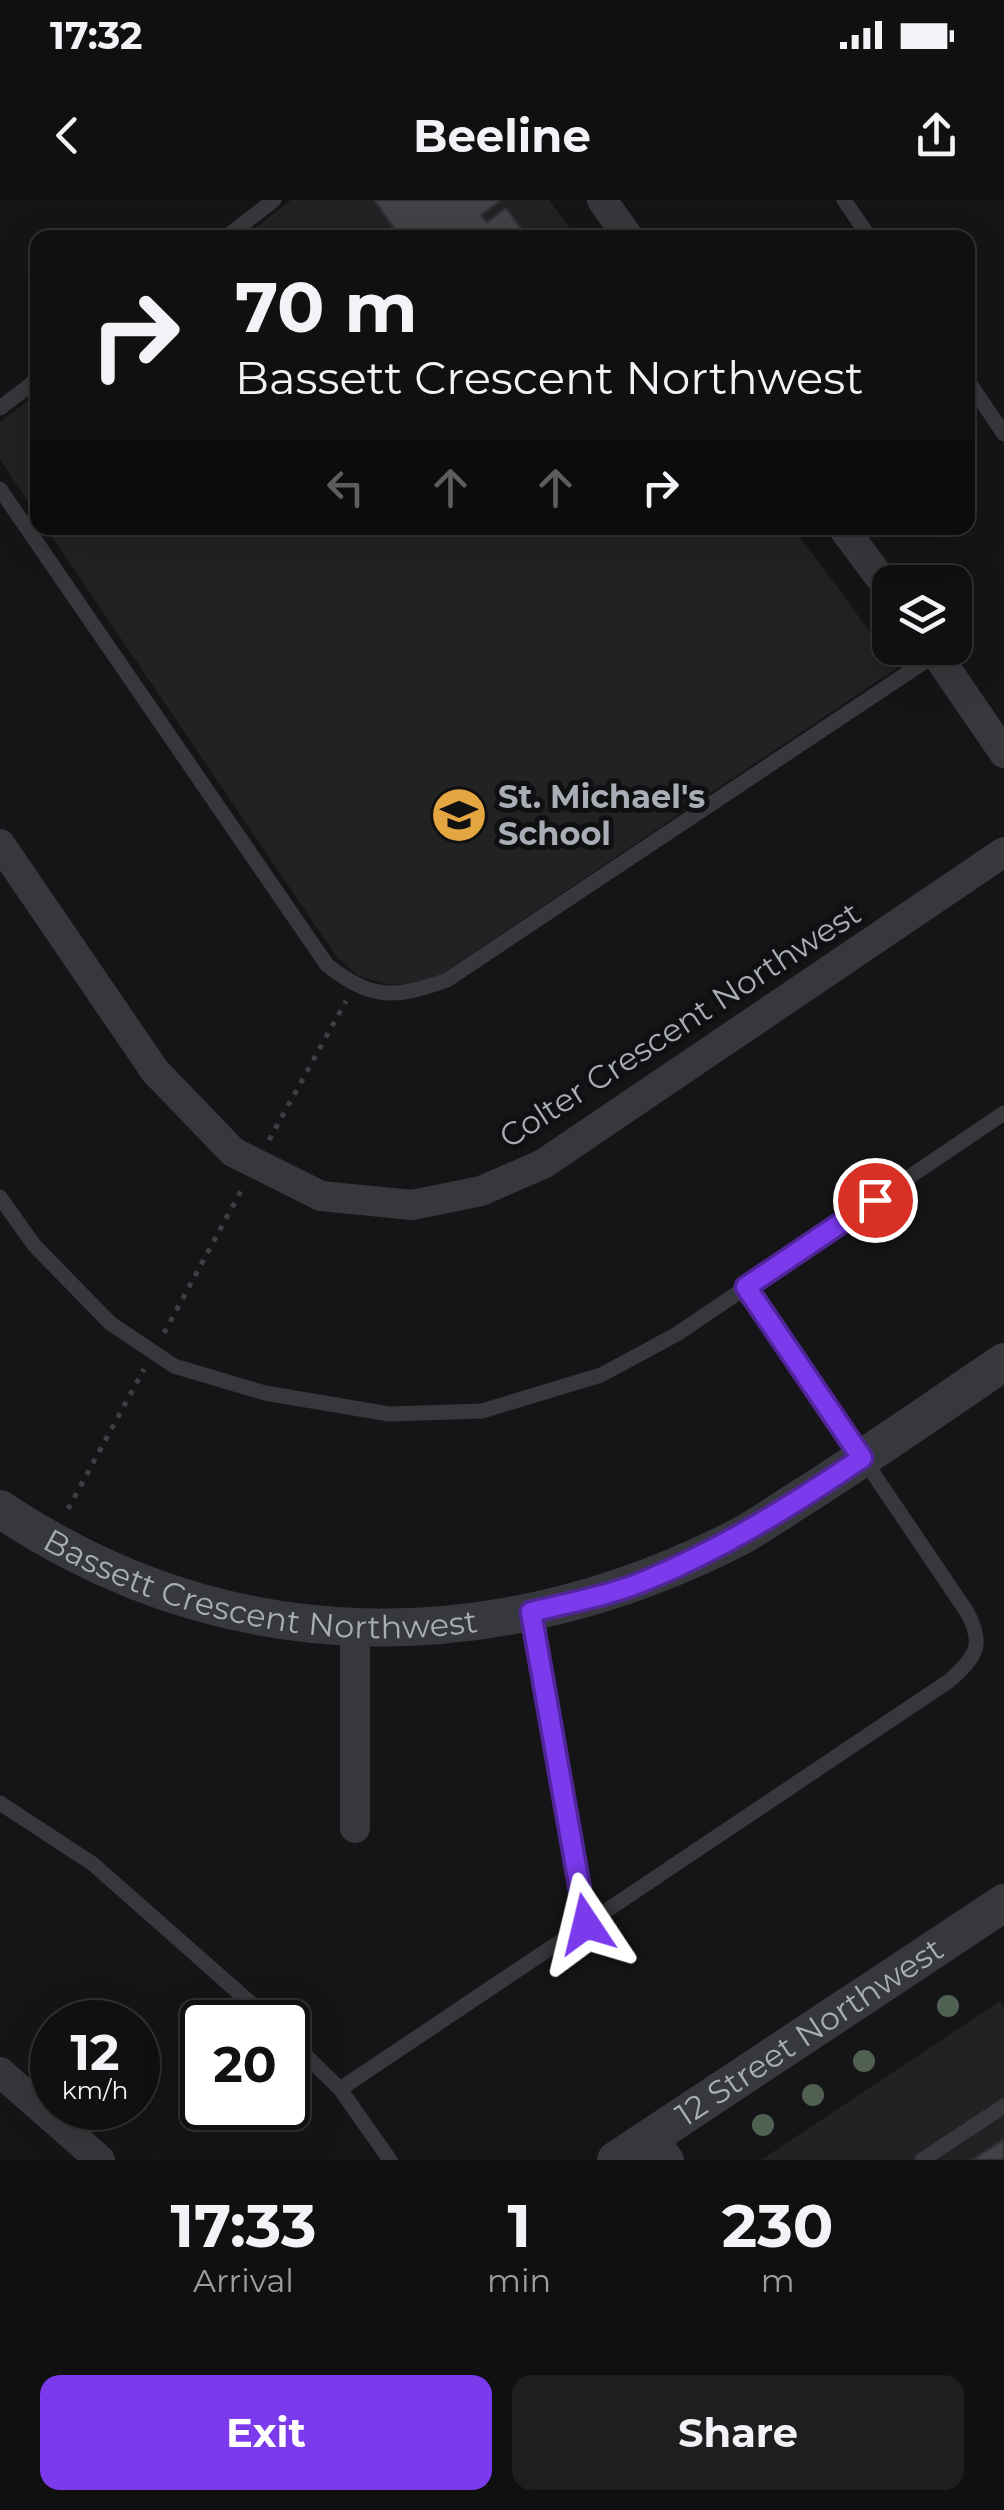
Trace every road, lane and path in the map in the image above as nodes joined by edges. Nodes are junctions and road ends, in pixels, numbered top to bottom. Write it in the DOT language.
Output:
graph roads {
  1 [pos="274,200"];
  2 [pos="602,200"];
  3 [pos="844,200"];
  4 [pos="235,230"];
  5 [pos="624,230"];
  6 [pos="865,230"];
  7 [pos="30,386"];
  8 [pos="975,390"];
  9 [pos="0,408"];
  10 [pos="1004,434"];
  11 [pos="0,488"];
  12 [pos="30,532"];
  13 [pos="32,535"];
  14 [pos="848,535"];
  15 [pos="872,567"];
  16 [pos="913,665"];
  17 [pos="944,665"];
  18 [pos="1004,752"];
  19 [pos="0,844"];
  20 [pos="1004,852"];
  21 [pos="354,986"];
  22 [pos="1004,1113"];
  23 [pos="256,1164"];
  24 [pos="0,1198"];
  25 [pos="746,1287"];
  26 [pos="154,1352"];
  27 [pos="1004,1362"];
  28 [pos="862,1458"];
  29 [pos="0,1509"];
  30 [pos="50,1542"];
  31 [pos="531,1612"];
  32 [pos="355,1629"];
  33 [pos="0,1802"];
  34 [pos="355,1828"];
  35 [pos="1004,1903"];
  36 [pos="586,1924"];
  37 [pos="247,2000"];
  38 [pos="310,2060"];
  39 [pos="0,2072"];
  40 [pos="340,2089"];
  41 [pos="1004,2106"];
  42 [pos="661,2148"];
  43 [pos="100,2160"];
  44 [pos="390,2160"];
  45 [pos="616,2160"];
  46 [pos="922,2160"];
  1 -- 4 [label="lane"];
  2 -- 5 [label="street"];
  3 -- 6 [label="lane"];
  7 -- 9 [label="lane"];
  8 -- 10 [label="lane"];
  11 -- 12 [label="lane"];
  13 -- 21 [label="lane"];
  14 -- 15 [label="street"];
  16 -- 21 [label="lane"];
  17 -- 18 [label="street"];
  19 -- 23 [label="street, Colter Crescent Northwest"];
  20 -- 23 [label="street, Colter Crescent Northwest"];
  21 -- 23 [label="path"];
  22 -- 25 [label="lane"];
  23 -- 26 [label="path"];
  24 -- 26 [label="lane"];
  25 -- 26 [label="lane"];
  25 -- 28 [label="lane"];
  26 -- 30 [label="path"];
  27 -- 28 [label="street, Bassett Crescent Northwest"];
  28 -- 31 [label="street, Bassett Crescent Northwest"];
  28 -- 36 [label="lane"];
  29 -- 30 [label="street, Bassett Crescent Northwest"];
  30 -- 32 [label="street, Bassett Crescent Northwest"];
  31 -- 32 [label="street, Bassett Crescent Northwest"];
  31 -- 36 [label="lane"];
  32 -- 34 [label="street"];
  33 -- 37 [label="lane"];
  35 -- 42 [label="street, 12 Street Northwest"];
  36 -- 40 [label="lane"];
  38 -- 40 [label="lane"];
  39 -- 43 [label="street"];
  40 -- 44 [label="lane"];
  41 -- 46 [label="lane"];
  42 -- 45 [label="street, 12 Street Northwest"];
}
